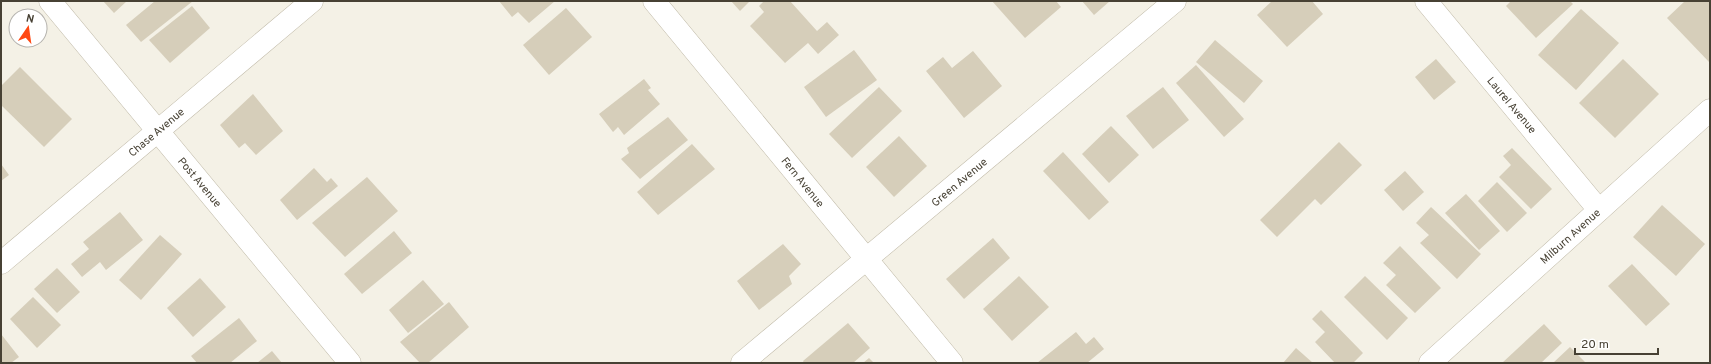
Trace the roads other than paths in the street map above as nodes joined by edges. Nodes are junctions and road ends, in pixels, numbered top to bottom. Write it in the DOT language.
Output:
graph roads {
  1 [pos="50,1"];
  2 [pos="312,1"];
  3 [pos="654,1"];
  4 [pos="1176,1"];
  5 [pos="1426,1"];
  6 [pos="1710,110"];
  7 [pos="158,130"];
  8 [pos="1599,210"];
  9 [pos="867,259"];
  10 [pos="1,263"];
  11 [pos="350,363"];
  12 [pos="742,363"];
  13 [pos="952,363"];
  14 [pos="1430,363"];
  1 -- 7 [label="street, Post Avenue"];
  2 -- 7 [label="street, Chase Avenue"];
  3 -- 9 [label="street, Fern Avenue"];
  4 -- 9 [label="street, Green Avenue"];
  5 -- 8 [label="street, Laurel Avenue"];
  6 -- 8 [label="street, Milburn Avenue"];
  7 -- 10 [label="street, Chase Avenue"];
  7 -- 11 [label="street, Post Avenue"];
  8 -- 14 [label="street, Milburn Avenue"];
  9 -- 12 [label="street, Green Avenue"];
  9 -- 13 [label="street, Fern Avenue"];
}
